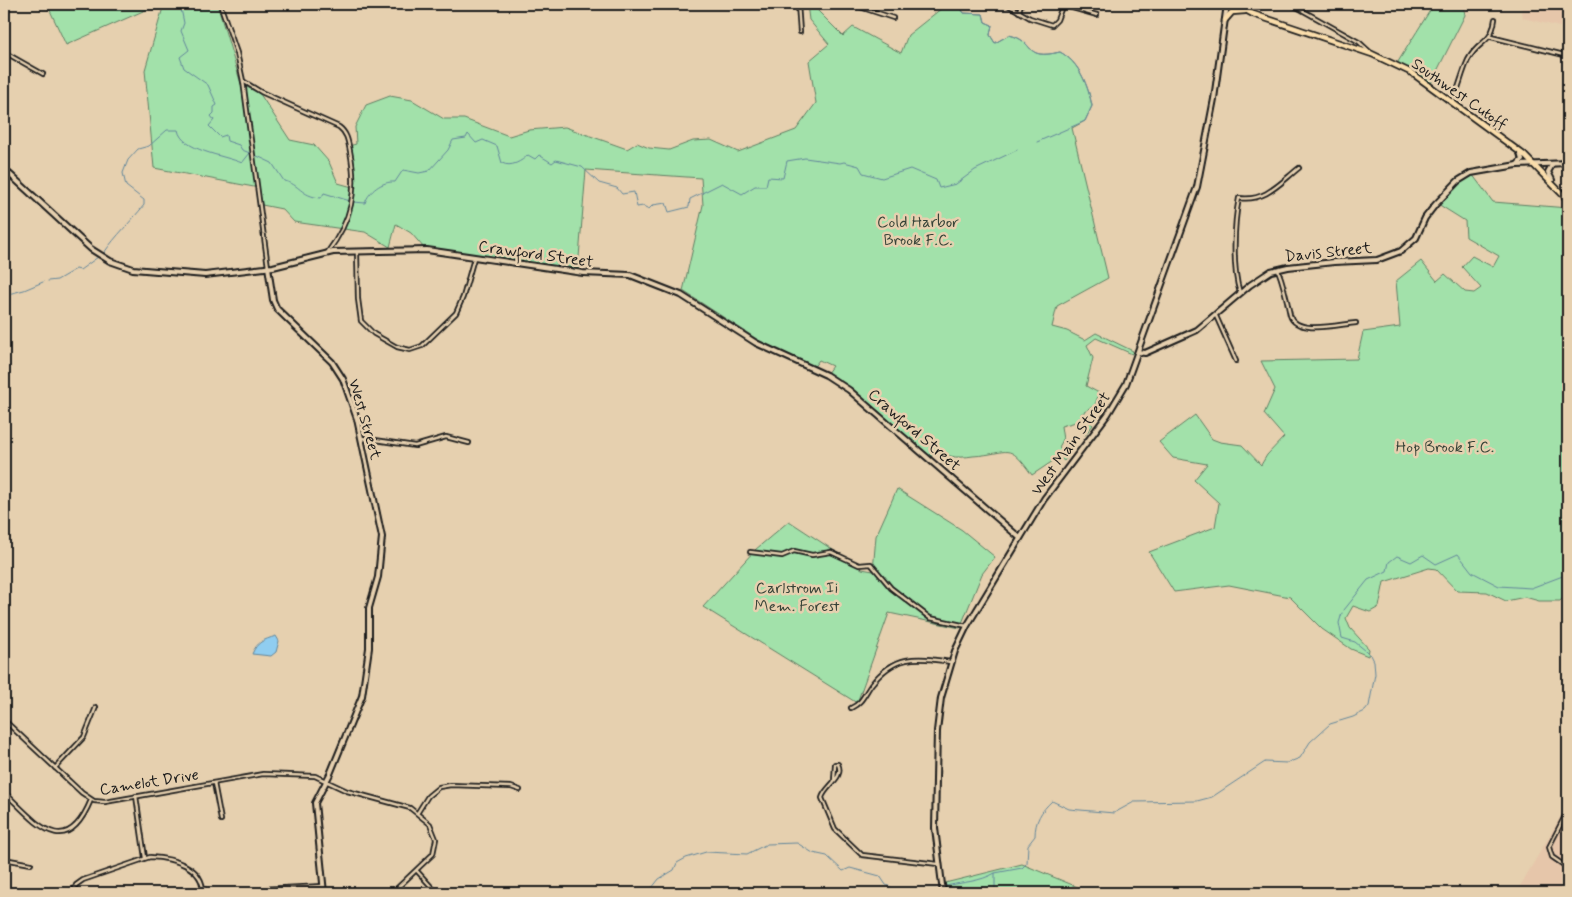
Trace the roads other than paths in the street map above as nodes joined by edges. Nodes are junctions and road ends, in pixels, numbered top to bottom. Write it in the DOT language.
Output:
graph roads {
  1 [pos="220,4"];
  2 [pos="798,4"];
  3 [pos="851,4"];
  4 [pos="1006,4"];
  5 [pos="1021,4"];
  6 [pos="1062,4"];
  7 [pos="1227,4"];
  8 [pos="1235,4"];
  9 [pos="1291,4"];
  10 [pos="1246,11"];
  11 [pos="1019,12"];
  12 [pos="1098,15"];
  13 [pos="893,18"];
  14 [pos="1495,18"];
  15 [pos="1225,20"];
  16 [pos="800,32"];
  17 [pos="1491,37"];
  18 [pos="4,52"];
  19 [pos="1372,54"];
  20 [pos="1568,56"];
  21 [pos="43,74"];
  22 [pos="243,80"];
  23 [pos="1452,101"];
  24 [pos="1519,151"];
  25 [pos="1568,163"];
  26 [pos="1535,164"];
  27 [pos="1552,164"];
  28 [pos="1517,165"];
  29 [pos="1299,168"];
  30 [pos="4,169"];
  31 [pos="1552,180"];
  32 [pos="1568,200"];
  33 [pos="357,251"];
  34 [pos="326,254"];
  35 [pos="474,256"];
  36 [pos="268,267"];
  37 [pos="1278,269"];
  38 [pos="1240,293"];
  39 [pos="1216,316"];
  40 [pos="1356,323"];
  41 [pos="1138,352"];
  42 [pos="1236,361"];
  43 [pos="360,438"];
  44 [pos="469,443"];
  45 [pos="1020,538"];
  46 [pos="750,552"];
  47 [pos="967,626"];
  48 [pos="951,662"];
  49 [pos="96,707"];
  50 [pos="851,708"];
  51 [pos="4,720"];
  52 [pos="55,768"];
  53 [pos="326,781"];
  54 [pos="834,781"];
  55 [pos="214,783"];
  56 [pos="520,790"];
  57 [pos="4,794"];
  58 [pos="136,796"];
  59 [pos="92,800"];
  60 [pos="1568,810"];
  61 [pos="418,812"];
  62 [pos="221,820"];
  63 [pos="145,858"];
  64 [pos="4,859"];
  65 [pos="31,864"];
  66 [pos="938,864"];
  67 [pos="1568,868"];
  68 [pos="417,871"];
  69 [pos="323,886"];
  70 [pos="73,893"];
  71 [pos="203,893"];
  72 [pos="254,893"];
  73 [pos="324,893"];
  74 [pos="392,893"];
  75 [pos="438,893"];
  76 [pos="942,893"];
  1 -- 22 [label="street, West Street"];
  2 -- 16 [label="street"];
  3 -- 13 [label="street"];
  4 -- 11 [label="street"];
  5 -- 11 [label="street"];
  6 -- 11 [label="street"];
  6 -- 12 [label="street"];
  7 -- 15 [label="street, West Main Street"];
  8 -- 10 [label="main road, Southwest Cutoff"];
  9 -- 19 [label="street"];
  10 -- 15 [label="main road"];
  10 -- 19 [label="main road, Southwest Cutoff"];
  14 -- 17 [label="street"];
  15 -- 41 [label="street, West Main Street"];
  17 -- 20 [label="street"];
  17 -- 23 [label="street"];
  18 -- 21 [label="street"];
  19 -- 23 [label="main road, Southwest Cutoff"];
  22 -- 34 [label="street"];
  22 -- 36 [label="street, West Street"];
  23 -- 24 [label="main road, Southwest Cutoff"];
  24 -- 26 [label="main road, Southwest Cutoff"];
  24 -- 28 [label="street"];
  25 -- 27 [label="street, Davis Street"];
  26 -- 27 [label="street, Davis Street"];
  26 -- 28 [label="street, Davis Street"];
  26 -- 31 [label="main road, Southwest Cutoff"];
  27 -- 31 [label="street"];
  28 -- 37 [label="street, Davis Street"];
  29 -- 38 [label="street"];
  30 -- 36 [label="street, Crawford Street"];
  31 -- 32 [label="main road, Southwest Cutoff"];
  33 -- 34 [label="street, Crawford Street"];
  33 -- 35 [label="street, Crawford Street"];
  33 -- 35 [label="street"];
  34 -- 36 [label="street, Crawford Street"];
  35 -- 45 [label="street, Crawford Street"];
  36 -- 43 [label="street, West Street"];
  37 -- 38 [label="street, Davis Street"];
  37 -- 40 [label="street"];
  38 -- 39 [label="street, Davis Street"];
  39 -- 41 [label="street, Davis Street"];
  39 -- 42 [label="street"];
  41 -- 45 [label="street, West Main Street"];
  43 -- 44 [label="street"];
  43 -- 53 [label="street, West Street"];
  45 -- 47 [label="street, West Main Street"];
  46 -- 47 [label="street"];
  47 -- 48 [label="street, West Main Street"];
  48 -- 50 [label="street"];
  48 -- 66 [label="street, West Main Street"];
  49 -- 52 [label="street"];
  51 -- 52 [label="street, Camelot Drive"];
  52 -- 59 [label="street, Camelot Drive"];
  53 -- 55 [label="street, Camelot Drive"];
  53 -- 61 [label="street, Camelot Drive"];
  53 -- 69 [label="street, West Street"];
  54 -- 54 [label="street"];
  54 -- 66 [label="street"];
  55 -- 58 [label="street, Camelot Drive"];
  55 -- 62 [label="street"];
  56 -- 61 [label="street"];
  57 -- 59 [label="street"];
  58 -- 59 [label="street, Camelot Drive"];
  58 -- 63 [label="street"];
  60 -- 67 [label="street"];
  61 -- 68 [label="street"];
  63 -- 70 [label="street"];
  63 -- 71 [label="street"];
  64 -- 65 [label="street"];
  66 -- 76 [label="street, West Main Street"];
  68 -- 74 [label="street"];
  68 -- 75 [label="street"];
  69 -- 72 [label="street"];
  69 -- 73 [label="street, West Street"];
}
